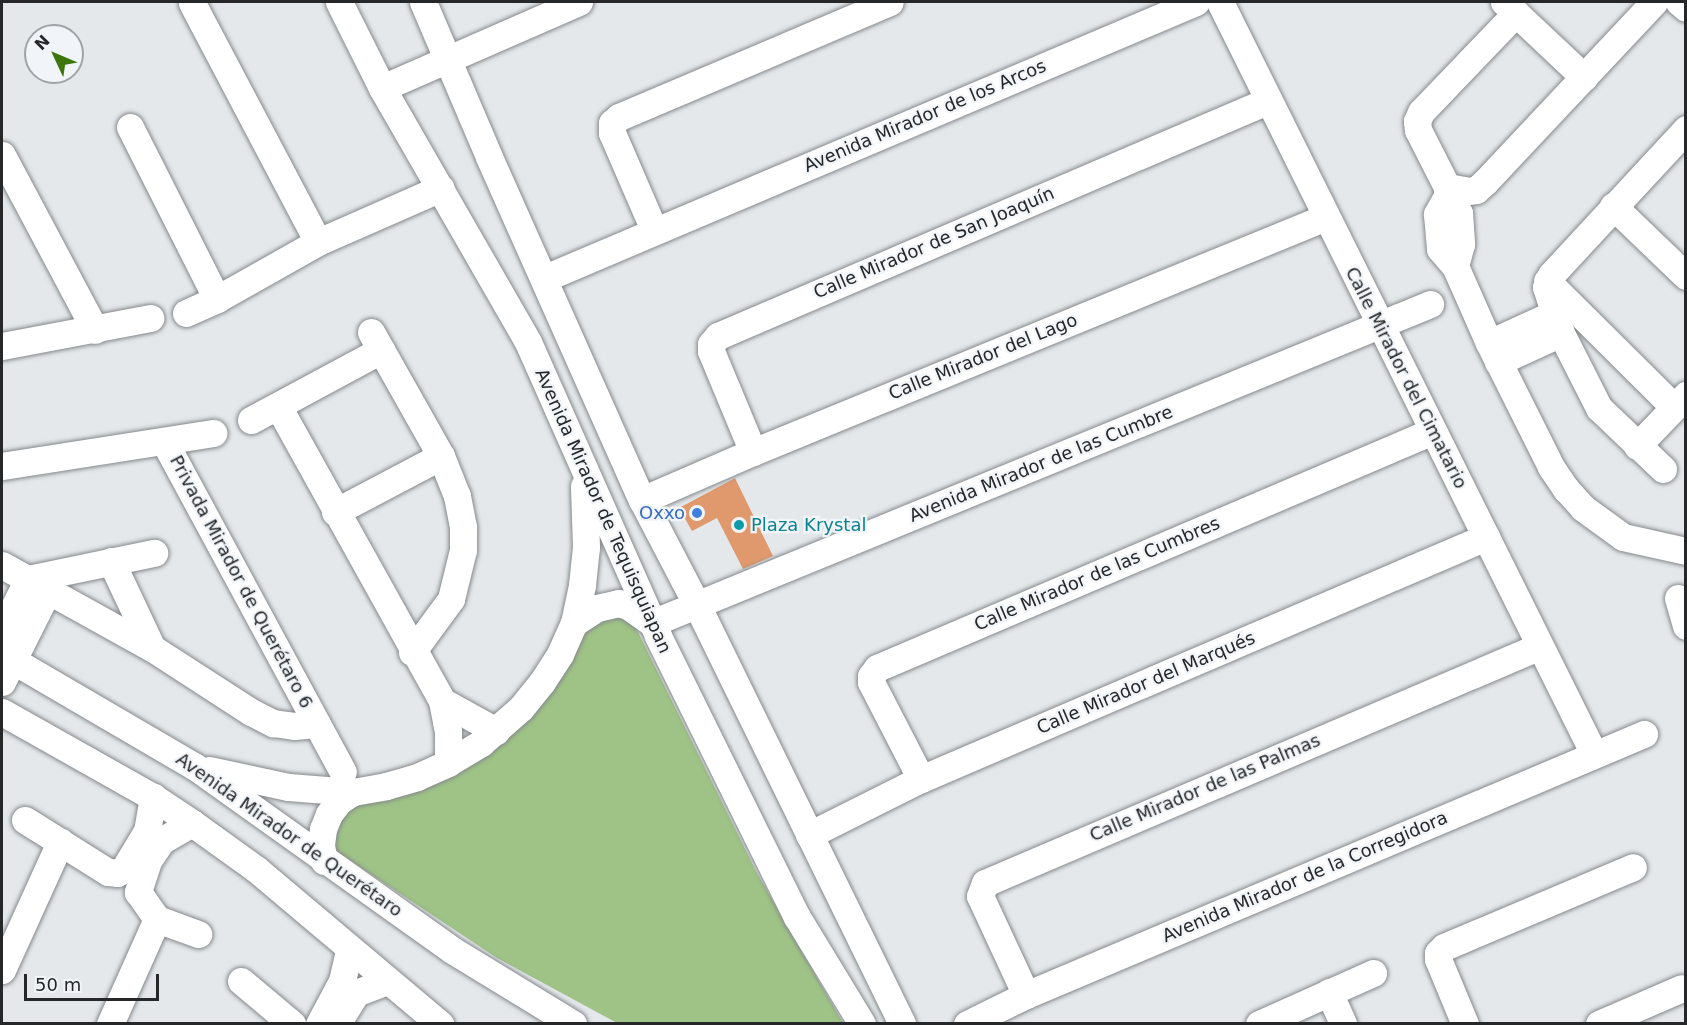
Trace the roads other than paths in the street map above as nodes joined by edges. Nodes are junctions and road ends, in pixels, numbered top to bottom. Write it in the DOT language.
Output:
graph roads {
  1 [pos="339,2"];
  2 [pos="423,2"];
  3 [pos="891,2"];
  4 [pos="1196,2"];
  5 [pos="1220,2"];
  6 [pos="1654,2"];
  7 [pos="1679,2"];
  8 [pos="192,3"];
  9 [pos="564,4"];
  10 [pos="1510,7"];
  11 [pos="1686,8"];
  12 [pos="448,58"];
  13 [pos="1584,77"];
  14 [pos="382,88"];
  15 [pos="1267,101"];
  16 [pos="130,127"];
  17 [pos="1684,133"];
  18 [pos="2,155"];
  19 [pos="441,188"];
  20 [pos="1447,192"];
  21 [pos="1613,206"];
  22 [pos="1326,217"];
  23 [pos="654,230"];
  24 [pos="318,242"];
  25 [pos="1686,276"];
  26 [pos="545,278"];
  27 [pos="1547,281"];
  28 [pos="217,299"];
  29 [pos="1430,304"];
  30 [pos="186,313"];
  31 [pos="150,318"];
  32 [pos="1557,324"];
  33 [pos="1380,325"];
  34 [pos="95,330"];
  35 [pos="2,346"];
  36 [pos="1494,352"];
  37 [pos="1680,401"];
  38 [pos="278,406"];
  39 [pos="251,420"];
  40 [pos="1433,431"];
  41 [pos="213,433"];
  42 [pos="164,441"];
  43 [pos="1637,446"];
  44 [pos="753,452"];
  45 [pos="441,456"];
  46 [pos="2,466"];
  47 [pos="1663,469"];
  48 [pos="583,470"];
  49 [pos="642,500"];
  50 [pos="335,512"];
  51 [pos="1486,537"];
  52 [pos="1686,551"];
  53 [pos="154,553"];
  54 [pos="111,561"];
  55 [pos="2,565"];
  56 [pos="38,585"];
  57 [pos="1678,598"];
  58 [pos="451,599"];
  59 [pos="697,605"];
  60 [pos="396,622"];
  61 [pos="574,623"];
  62 [pos="652,623"];
  63 [pos="1686,626"];
  64 [pos="2,631"];
  65 [pos="1540,646"];
  66 [pos="152,648"];
  67 [pos="412,652"];
  68 [pos="5,665"];
  69 [pos="442,701"];
  70 [pos="2,712"];
  71 [pos="317,724"];
  72 [pos="496,731"];
  73 [pos="1644,734"];
  74 [pos="1594,754"];
  75 [pos="448,763"];
  76 [pos="194,766"];
  77 [pos="921,779"];
  78 [pos="348,782"];
  79 [pos="153,796"];
  80 [pos="25,820"];
  81 [pos="192,823"];
  82 [pos="809,835"];
  83 [pos="154,836"];
  84 [pos="60,842"];
  85 [pos="324,861"];
  86 [pos="1633,867"];
  87 [pos="157,919"];
  88 [pos="198,933"];
  89 [pos="349,950"];
  90 [pos="2,970"];
  91 [pos="1373,973"];
  92 [pos="241,981"];
  93 [pos="387,981"];
  94 [pos="349,987"];
  95 [pos="1682,988"];
  96 [pos="1329,993"];
  97 [pos="1026,995"];
  98 [pos="266,1014"];
  99 [pos="110,1023"];
  100 [pos="292,1023"];
  101 [pos="319,1023"];
  102 [pos="337,1023"];
  103 [pos="440,1023"];
  104 [pos="573,1023"];
  105 [pos="862,1023"];
  106 [pos="902,1023"];
  107 [pos="967,1023"];
  108 [pos="1259,1023"];
  109 [pos="1343,1023"];
  110 [pos="1465,1023"];
  111 [pos="1599,1023"];
  1 -- 14 [label="street, Avenida Mirador de Tequisquiapan"];
  2 -- 12 [label="street"];
  3 -- 23 [label="street"];
  4 -- 23 [label="street, Avenida Mirador de los Arcos"];
  5 -- 15 [label="street, Calle Mirador del Cimatario"];
  6 -- 13 [label="street"];
  7 -- 11 [label="street"];
  8 -- 24 [label="street"];
  9 -- 12 [label="street"];
  10 -- 13 [label="street"];
  10 -- 20 [label="street"];
  12 -- 14 [label="street"];
  12 -- 26 [label="street"];
  13 -- 20 [label="street"];
  14 -- 19 [label="street, Avenida Mirador de Tequisquiapan"];
  15 -- 22 [label="street, Calle Mirador del Cimatario"];
  15 -- 44 [label="street, Calle Mirador de San Joaquín"];
  16 -- 28 [label="street"];
  17 -- 21 [label="street"];
  18 -- 34 [label="street"];
  19 -- 24 [label="street"];
  19 -- 48 [label="street, Avenida Mirador de Tequisquiapan"];
  20 -- 36 [label="street"];
  21 -- 25 [label="street"];
  21 -- 27 [label="street"];
  22 -- 33 [label="street, Calle Mirador del Cimatario"];
  22 -- 44 [label="street, Calle Mirador del Lago"];
  23 -- 26 [label="street, Avenida Mirador de los Arcos"];
  24 -- 28 [label="street"];
  26 -- 49 [label="street"];
  27 -- 32 [label="street"];
  27 -- 37 [label="street"];
  28 -- 30 [label="street"];
  29 -- 33 [label="street, Avenida Mirador de las Cumbre"];
  31 -- 34 [label="street"];
  32 -- 36 [label="street"];
  32 -- 43 [label="street"];
  33 -- 40 [label="street, Calle Mirador del Cimatario"];
  33 -- 59 [label="street, Avenida Mirador de las Cumbre"];
  34 -- 35 [label="street"];
  36 -- 52 [label="street"];
  37 -- 43 [label="street"];
  38 -- 39 [label="street"];
  38 -- 45 [label="street"];
  38 -- 50 [label="street"];
  40 -- 51 [label="street, Calle Mirador del Cimatario"];
  40 -- 77 [label="street, Calle Mirador de las Cumbres"];
  41 -- 42 [label="street, Privada Mirador de Querétaro 6"];
  42 -- 46 [label="street, Privada Mirador de Querétaro 6"];
  42 -- 71 [label="street, Privada Mirador de Querétaro 6"];
  43 -- 47 [label="street"];
  44 -- 49 [label="street, Calle Mirador del Lago"];
  45 -- 50 [label="street"];
  45 -- 58 [label="street"];
  48 -- 61 [label="street"];
  48 -- 62 [label="street, Avenida Mirador de Tequisquiapan"];
  49 -- 59 [label="street"];
  50 -- 60 [label="street"];
  51 -- 65 [label="street, Calle Mirador del Cimatario"];
  51 -- 77 [label="street, Calle Mirador del Marqués"];
  53 -- 54 [label="street"];
  54 -- 56 [label="street"];
  54 -- 66 [label="street"];
  55 -- 56 [label="street, Privada Mirador de Querétaro 6"];
  56 -- 64 [label="street"];
  56 -- 66 [label="street, Privada Mirador de Querétaro 6"];
  56 -- 68 [label="street"];
  57 -- 63 [label="street"];
  58 -- 60 [label="street"];
  58 -- 67 [label="street"];
  59 -- 62 [label="street, Avenida Mirador de las Cumbre"];
  59 -- 82 [label="street"];
  60 -- 67 [label="street"];
  61 -- 62 [label="street"];
  61 -- 72 [label="street"];
  62 -- 105 [label="street, Avenida Mirador de Tequisquiapan"];
  65 -- 74 [label="street, Calle Mirador del Cimatario"];
  65 -- 97 [label="street, Calle Mirador de las Palmas"];
  66 -- 71 [label="street, Privada Mirador de Querétaro 6"];
  67 -- 69 [label="street"];
  68 -- 76 [label="street, Avenida Mirador de Querétaro"];
  69 -- 72 [label="street"];
  69 -- 75 [label="street"];
  70 -- 79 [label="street"];
  71 -- 78 [label="street, Privada Mirador de Querétaro 6"];
  72 -- 75 [label="street"];
  73 -- 74 [label="street, Avenida Mirador de la Corregidora"];
  74 -- 97 [label="street, Avenida Mirador de la Corregidora"];
  75 -- 78 [label="street"];
  76 -- 78 [label="street"];
  76 -- 85 [label="street, Avenida Mirador de Querétaro"];
  77 -- 82 [label="street, Calle Mirador del Marqués"];
  78 -- 85 [label="street"];
  79 -- 81 [label="street"];
  79 -- 83 [label="street"];
  80 -- 84 [label="street"];
  81 -- 83 [label="street"];
  81 -- 89 [label="street"];
  82 -- 106 [label="street"];
  83 -- 84 [label="street"];
  83 -- 87 [label="street"];
  84 -- 90 [label="street"];
  85 -- 104 [label="street, Avenida Mirador de Querétaro"];
  86 -- 110 [label="street"];
  87 -- 88 [label="street"];
  87 -- 99 [label="street"];
  89 -- 93 [label="street"];
  89 -- 94 [label="street"];
  91 -- 96 [label="street"];
  92 -- 98 [label="street"];
  93 -- 94 [label="street"];
  93 -- 103 [label="street"];
  94 -- 101 [label="street"];
  94 -- 102 [label="street"];
  95 -- 111 [label="street"];
  96 -- 108 [label="street"];
  96 -- 109 [label="street"];
  97 -- 107 [label="street, Avenida Mirador de la Corregidora"];
  98 -- 100 [label="street"];
}
